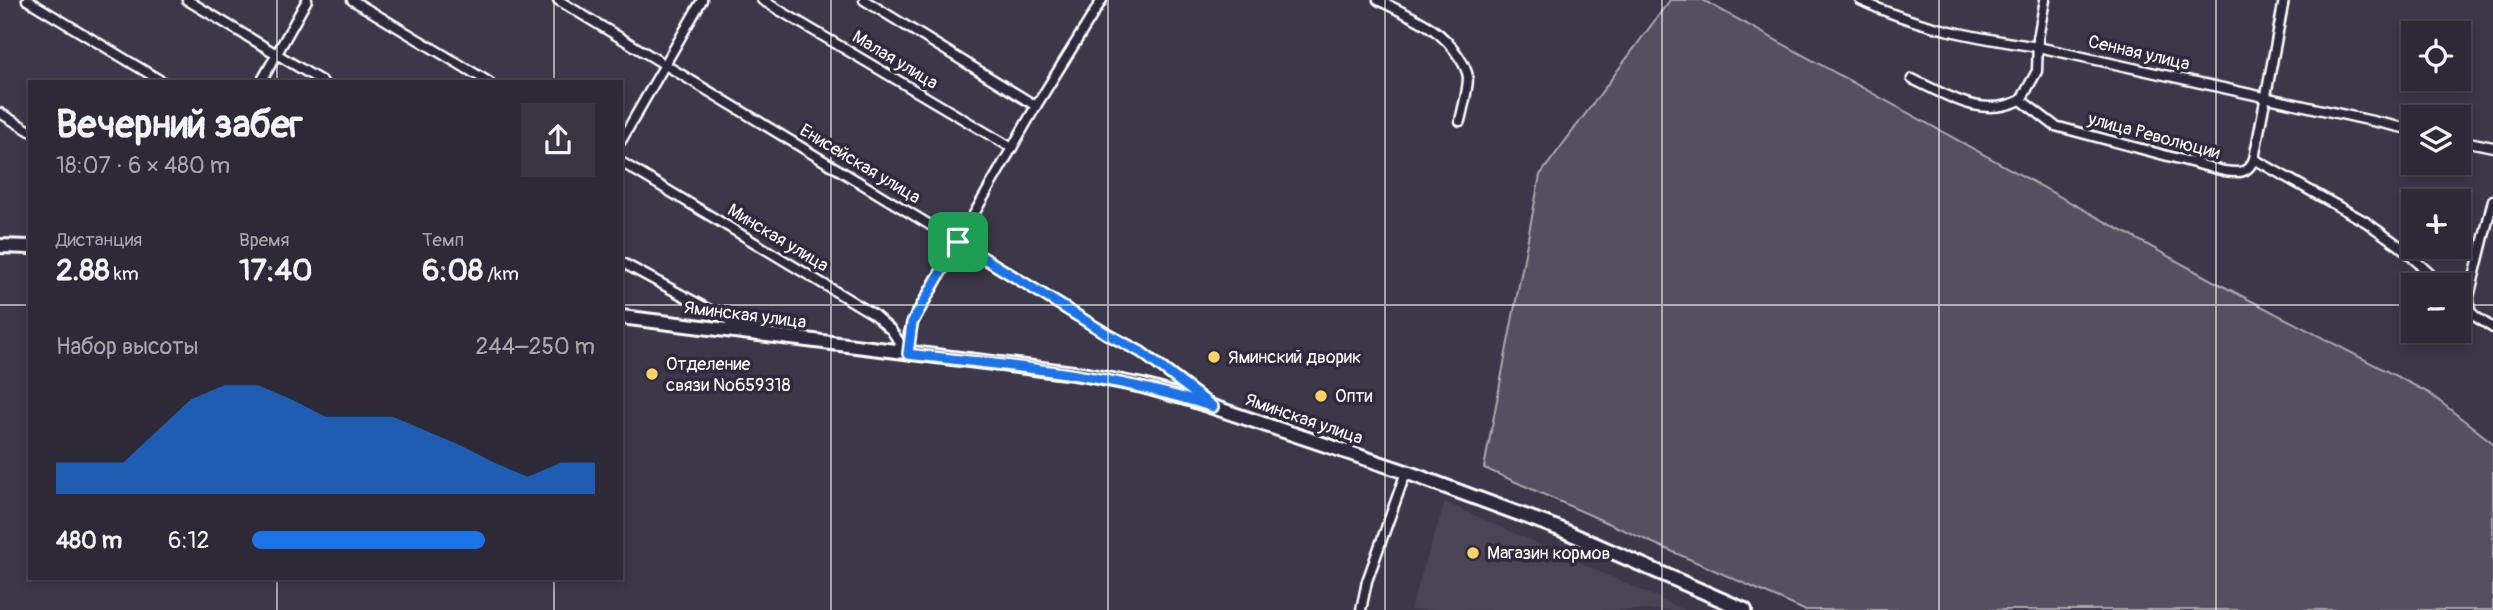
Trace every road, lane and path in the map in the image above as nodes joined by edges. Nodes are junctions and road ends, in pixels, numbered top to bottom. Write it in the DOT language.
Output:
graph roads {
  1 [pos="27,0"];
  2 [pos="187,0"];
  3 [pos="307,0"];
  4 [pos="352,0"];
  5 [pos="558,0"];
  6 [pos="702,0"];
  7 [pos="762,0"];
  8 [pos="864,0"];
  9 [pos="1102,0"];
  10 [pos="1378,0"];
  11 [pos="1860,0"];
  12 [pos="2045,0"];
  13 [pos="2284,0"];
  14 [pos="2038,47"];
  15 [pos="278,55"];
  16 [pos="664,65"];
  17 [pos="1912,79"];
  18 [pos="160,80"];
  19 [pos="262,80"];
  20 [pos="320,80"];
  21 [pos="486,80"];
  22 [pos="2266,99"];
  23 [pos="2021,100"];
  24 [pos="1036,106"];
  25 [pos="0,113"];
  26 [pos="1460,121"];
  27 [pos="2401,127"];
  28 [pos="28,130"];
  29 [pos="623,137"];
  30 [pos="2471,142"];
  31 [pos="2493,147"];
  32 [pos="1012,148"];
  33 [pos="2253,159"];
  34 [pos="623,163"];
  35 [pos="2493,200"];
  36 [pos="958,242"];
  37 [pos="0,246"];
  38 [pos="28,247"];
  39 [pos="623,263"];
  40 [pos="2429,273"];
  41 [pos="2471,289"];
  42 [pos="2471,312"];
  43 [pos="623,317"];
  44 [pos="2493,328"];
  45 [pos="754,334"];
  46 [pos="908,354"];
  47 [pos="1213,407"];
  48 [pos="1406,472"];
  49 [pos="1361,610"];
  50 [pos="1745,610"];
  1 -- 18 [label="street"];
  2 -- 15 [label="street"];
  3 -- 15 [label="street"];
  4 -- 21 [label="street"];
  5 -- 16 [label="street, Енисейская улица"];
  6 -- 16 [label="street"];
  7 -- 32 [label="street, Малая улица"];
  8 -- 24 [label="street"];
  9 -- 24 [label="street"];
  10 -- 26 [label="street"];
  11 -- 14 [label="street, Сенная улица"];
  12 -- 14 [label="street"];
  13 -- 22 [label="street"];
  14 -- 22 [label="street, Сенная улица"];
  14 -- 23 [label="street"];
  15 -- 19 [label="street"];
  15 -- 20 [label="street"];
  16 -- 29 [label="street"];
  16 -- 36 [label="street, Енисейская улица"];
  17 -- 23 [label="street"];
  22 -- 27 [label="street, Сенная улица"];
  22 -- 33 [label="street"];
  23 -- 33 [label="street, улица Революции"];
  24 -- 32 [label="street"];
  25 -- 28 [label="street"];
  30 -- 31 [label="street"];
  32 -- 36 [label="street"];
  33 -- 40 [label="street"];
  34 -- 46 [label="street, Минская улица"];
  35 -- 41 [label="street"];
  36 -- 46 [label="street"];
  36 -- 47 [label="street, Енисейская улица"];
  37 -- 38 [label="main road"];
  39 -- 45 [label="street"];
  42 -- 44 [label="street"];
  43 -- 45 [label="main road, Яминская улица"];
  45 -- 46 [label="main road, Яминская улица"];
  46 -- 47 [label="main road, Яминская улица"];
  47 -- 48 [label="main road, Яминская улица"];
  48 -- 49 [label="street"];
  48 -- 50 [label="main road, Яминская улица"];
}
